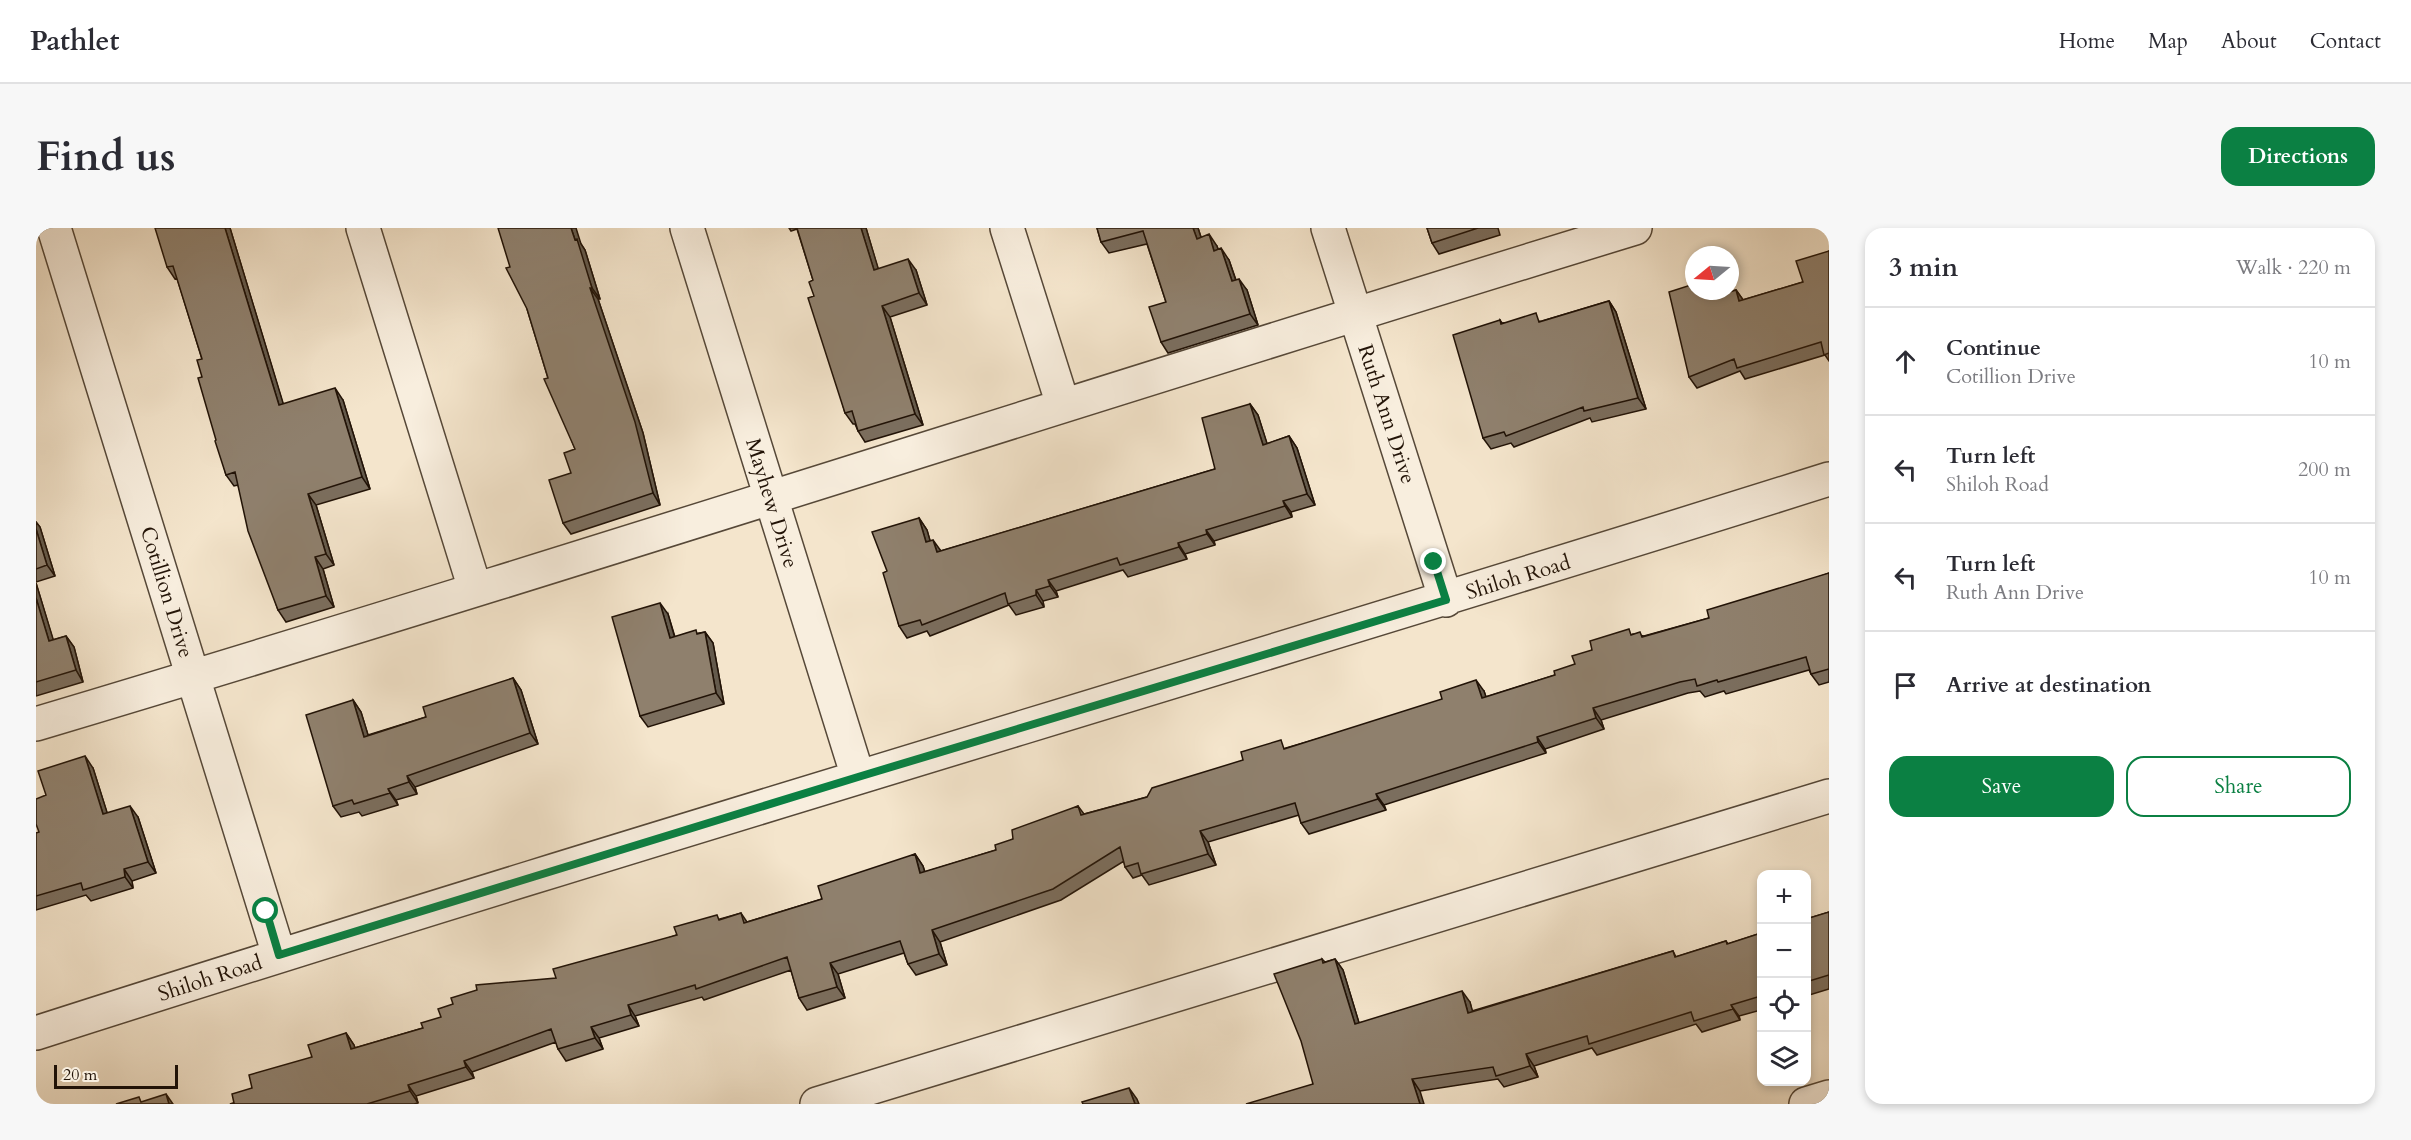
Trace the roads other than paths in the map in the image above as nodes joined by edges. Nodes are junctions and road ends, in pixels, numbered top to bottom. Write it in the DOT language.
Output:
graph roads {
  1 [pos="54,228"];
  2 [pos="363,228"];
  3 [pos="687,228"];
  4 [pos="1007,228"];
  5 [pos="1328,228"];
  6 [pos="1635,228"];
  7 [pos="1355,314"];
  8 [pos="1063,405"];
  9 [pos="1829,479"];
  10 [pos="771,499"];
  11 [pos="475,589"];
  12 [pos="1446,600"];
  13 [pos="193,677"];
  14 [pos="36,724"];
  15 [pos="858,777"];
  16 [pos="1829,796"];
  17 [pos="279,955"];
  18 [pos="36,1033"];
  19 [pos="1829,1097"];
  20 [pos="818,1104"];
  21 [pos="1806,1104"];
  1 -- 13 [label="street, Cotillion Drive"];
  2 -- 11 [label="street"];
  3 -- 10 [label="street, Mayhew Drive"];
  4 -- 8 [label="street"];
  5 -- 7 [label="street, Ruth Ann Drive"];
  6 -- 7 [label="street"];
  7 -- 8 [label="street"];
  7 -- 12 [label="street, Ruth Ann Drive"];
  8 -- 10 [label="street"];
  9 -- 12 [label="street, Shiloh Road"];
  10 -- 11 [label="street"];
  10 -- 15 [label="street, Mayhew Drive"];
  11 -- 13 [label="street"];
  12 -- 15 [label="street, Shiloh Road"];
  13 -- 14 [label="street"];
  13 -- 17 [label="street, Cotillion Drive"];
  15 -- 17 [label="street, Shiloh Road"];
  16 -- 20 [label="street"];
  17 -- 18 [label="street, Shiloh Road"];
  19 -- 21 [label="street"];
}
